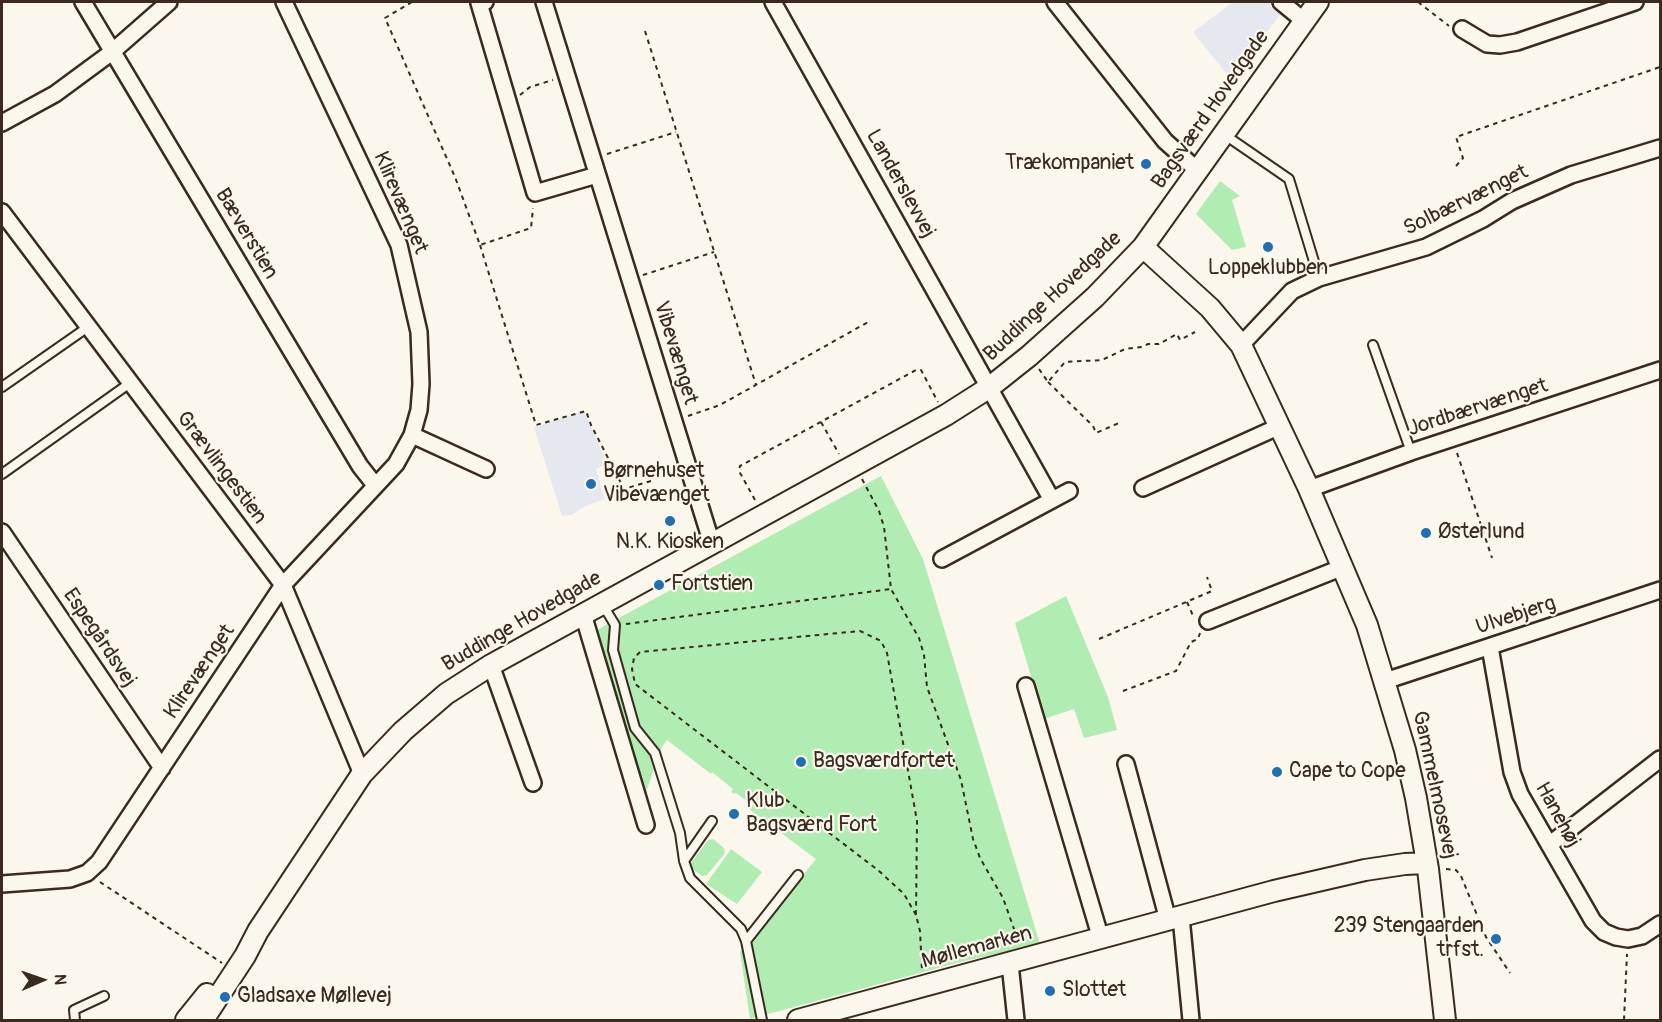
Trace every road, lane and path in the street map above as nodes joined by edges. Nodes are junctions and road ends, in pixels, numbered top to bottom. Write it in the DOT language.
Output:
graph roads {
  1 [pos="83,2"];
  2 [pos="169,2"];
  3 [pos="284,2"];
  4 [pos="412,2"];
  5 [pos="484,2"];
  6 [pos="544,2"];
  7 [pos="772,2"];
  8 [pos="1055,2"];
  9 [pos="1281,2"];
  10 [pos="1318,2"];
  11 [pos="1418,2"];
  12 [pos="1635,2"];
  13 [pos="1304,20"];
  14 [pos="1462,29"];
  15 [pos="645,31"];
  16 [pos="112,52"];
  17 [pos="1660,67"];
  18 [pos="567,76"];
  19 [pos="509,105"];
  20 [pos="2,123"];
  21 [pos="676,132"];
  22 [pos="1224,134"];
  23 [pos="1660,148"];
  24 [pos="592,159"];
  25 [pos="1455,166"];
  26 [pos="1197,170"];
  27 [pos="597,175"];
  28 [pos="535,193"];
  29 [pos="3,216"];
  30 [pos="480,245"];
  31 [pos="1143,247"];
  32 [pos="714,252"];
  33 [pos="1319,278"];
  34 [pos="630,279"];
  35 [pos="870,321"];
  36 [pos="88,327"];
  37 [pos="1195,333"];
  38 [pos="1241,345"];
  39 [pos="1373,345"];
  40 [pos="1029,356"];
  41 [pos="1660,370"];
  42 [pos="130,382"];
  43 [pos="1048,382"];
  44 [pos="756,385"];
  45 [pos="2,387"];
  46 [pos="990,387"];
  47 [pos="946,415"];
  48 [pos="673,420"];
  49 [pos="821,422"];
  50 [pos="1119,423"];
  51 [pos="1280,426"];
  52 [pos="412,435"];
  53 [pos="1453,439"];
  54 [pos="1411,452"];
  55 [pos="851,468"];
  56 [pos="486,469"];
  57 [pos="2,474"];
  58 [pos="651,480"];
  59 [pos="375,485"];
  60 [pos="1143,488"];
  61 [pos="1309,489"];
  62 [pos="1069,492"];
  63 [pos="1052,500"];
  64 [pos="765,515"];
  65 [pos="2,532"];
  66 [pos="712,544"];
  67 [pos="1492,558"];
  68 [pos="942,559"];
  69 [pos="1343,567"];
  70 [pos="1207,577"];
  71 [pos="283,585"];
  72 [pos="891,589"];
  73 [pos="1660,590"];
  74 [pos="602,602"];
  75 [pos="583,614"];
  76 [pos="615,625"];
  77 [pos="1204,627"];
  78 [pos="1099,639"];
  79 [pos="1490,647"];
  80 [pos="491,664"];
  81 [pos="1385,681"];
  82 [pos="1026,686"];
  83 [pos="1123,691"];
  84 [pos="1660,759"];
  85 [pos="1126,764"];
  86 [pos="162,768"];
  87 [pos="362,774"];
  88 [pos="533,783"];
  89 [pos="712,820"];
  90 [pos="646,825"];
  91 [pos="1549,845"];
  92 [pos="684,861"];
  93 [pos="1428,866"];
  94 [pos="87,873"];
  95 [pos="798,875"];
  96 [pos="2,884"];
  97 [pos="916,915"];
  98 [pos="1175,918"];
  99 [pos="1660,924"];
  100 [pos="258,931"];
  101 [pos="1101,939"];
  102 [pos="1628,939"];
  103 [pos="746,941"];
  104 [pos="1017,962"];
  105 [pos="227,967"];
  106 [pos="1510,973"];
  107 [pos="922,988"];
  108 [pos="104,996"];
  109 [pos="75,1020"];
  110 [pos="186,1020"];
  111 [pos="203,1020"];
  112 [pos="762,1020"];
  113 [pos="798,1020"];
  114 [pos="1016,1020"];
  115 [pos="1191,1020"];
  116 [pos="1445,1020"];
  117 [pos="1624,1020"];
  1 -- 16 [label="street, Bæverstien"];
  2 -- 16 [label="street"];
  3 -- 52 [label="street, Klirevænget"];
  4 -- 30 [label="path"];
  5 -- 19 [label="street"];
  6 -- 18 [label="street, Vibevænget"];
  7 -- 46 [label="street, Landerslevvej"];
  8 -- 26 [label="street"];
  9 -- 13 [label="street"];
  10 -- 13 [label="street, Bagsværd Hovedgade"];
  11 -- 14 [label="path"];
  12 -- 14 [label="street"];
  13 -- 22 [label="street, Bagsværd Hovedgade"];
  15 -- 21 [label="path"];
  16 -- 20 [label="street"];
  16 -- 59 [label="street, Bæverstien"];
  17 -- 25 [label="path"];
  18 -- 19 [label="path"];
  18 -- 24 [label="street, Vibevænget"];
  19 -- 28 [label="street"];
  21 -- 24 [label="path"];
  21 -- 32 [label="path"];
  22 -- 26 [label="street, Bagsværd Hovedgade"];
  22 -- 33 [label="lane"];
  23 -- 33 [label="street, Solbærvænget"];
  24 -- 27 [label="street, Vibevænget"];
  26 -- 31 [label="street, Bagsværd Hovedgade"];
  27 -- 28 [label="street"];
  27 -- 34 [label="street, Vibevænget"];
  28 -- 30 [label="path"];
  29 -- 36 [label="street, Grævlingestien"];
  30 -- 58 [label="path"];
  31 -- 38 [label="street, Gammelmosevej"];
  31 -- 40 [label="street, Buddinge Hovedgade"];
  32 -- 34 [label="path"];
  32 -- 44 [label="path"];
  33 -- 38 [label="street, Solbærvænget"];
  34 -- 48 [label="street, Vibevænget"];
  35 -- 44 [label="path"];
  36 -- 42 [label="street, Grævlingestien"];
  36 -- 45 [label="lane"];
  37 -- 43 [label="path"];
  38 -- 51 [label="street, Gammelmosevej"];
  39 -- 54 [label="lane"];
  40 -- 43 [label="path"];
  40 -- 46 [label="street, Buddinge Hovedgade"];
  41 -- 53 [label="street, Jordbærvænget"];
  42 -- 57 [label="lane"];
  42 -- 71 [label="street, Grævlingestien"];
  43 -- 50 [label="path"];
  44 -- 48 [label="path"];
  46 -- 47 [label="street, Buddinge Hovedgade"];
  46 -- 63 [label="street, Landerslevvej"];
  47 -- 49 [label="path"];
  47 -- 55 [label="street, Buddinge Hovedgade"];
  48 -- 66 [label="street, Vibevænget"];
  49 -- 55 [label="path"];
  49 -- 64 [label="path"];
  51 -- 60 [label="street"];
  51 -- 61 [label="street, Gammelmosevej"];
  52 -- 56 [label="street"];
  52 -- 59 [label="street, Klirevænget"];
  53 -- 54 [label="street, Jordbærvænget"];
  53 -- 67 [label="path"];
  54 -- 61 [label="street, Jordbærvænget"];
  55 -- 64 [label="street, Buddinge Hovedgade"];
  55 -- 72 [label="path"];
  59 -- 71 [label="street, Klirevænget"];
  61 -- 69 [label="street, Gammelmosevej"];
  62 -- 63 [label="street"];
  63 -- 68 [label="street"];
  64 -- 66 [label="street, Buddinge Hovedgade"];
  65 -- 86 [label="street, Espegårdsvej"];
  66 -- 74 [label="street, Buddinge Hovedgade"];
  69 -- 77 [label="street"];
  69 -- 81 [label="street, Gammelmosevej"];
  70 -- 78 [label="path"];
  71 -- 86 [label="street, Klirevænget"];
  71 -- 87 [label="street, Grævlingestien"];
  72 -- 76 [label="path"];
  72 -- 104 [label="path"];
  73 -- 79 [label="street, Ulvebjerg"];
  74 -- 75 [label="street, Buddinge Hovedgade"];
  74 -- 76 [label="lane"];
  75 -- 80 [label="street, Buddinge Hovedgade"];
  75 -- 90 [label="street"];
  76 -- 92 [label="lane"];
  77 -- 83 [label="path"];
  79 -- 81 [label="street, Ulvebjerg"];
  79 -- 91 [label="street, Hanehøj"];
  80 -- 87 [label="street, Buddinge Hovedgade"];
  80 -- 88 [label="street"];
  81 -- 93 [label="street, Gammelmosevej"];
  82 -- 101 [label="street"];
  84 -- 91 [label="street"];
  85 -- 98 [label="street"];
  86 -- 94 [label="street, Klirevænget"];
  87 -- 100 [label="street, Buddinge Hovedgade"];
  89 -- 92 [label="lane"];
  91 -- 102 [label="street, Hanehøj"];
  92 -- 103 [label="lane"];
  93 -- 98 [label="street, Møllemarken"];
  93 -- 106 [label="path"];
  93 -- 116 [label="street, Gammelmosevej"];
  94 -- 96 [label="street"];
  94 -- 105 [label="path"];
  95 -- 103 [label="lane"];
  97 -- 97 [label="path"];
  97 -- 107 [label="path"];
  98 -- 101 [label="street, Møllemarken"];
  98 -- 115 [label="street"];
  99 -- 102 [label="street"];
  100 -- 105 [label="street, Buddinge Hovedgade"];
  100 -- 111 [label="street, Buddinge Hovedgade"];
  101 -- 104 [label="street, Møllemarken"];
  102 -- 117 [label="path"];
  103 -- 112 [label="lane"];
  104 -- 107 [label="street, Møllemarken"];
  104 -- 114 [label="street"];
  105 -- 110 [label="street, Buddinge Hovedgade"];
  107 -- 113 [label="street, Møllemarken"];
  108 -- 109 [label="lane"];
}
